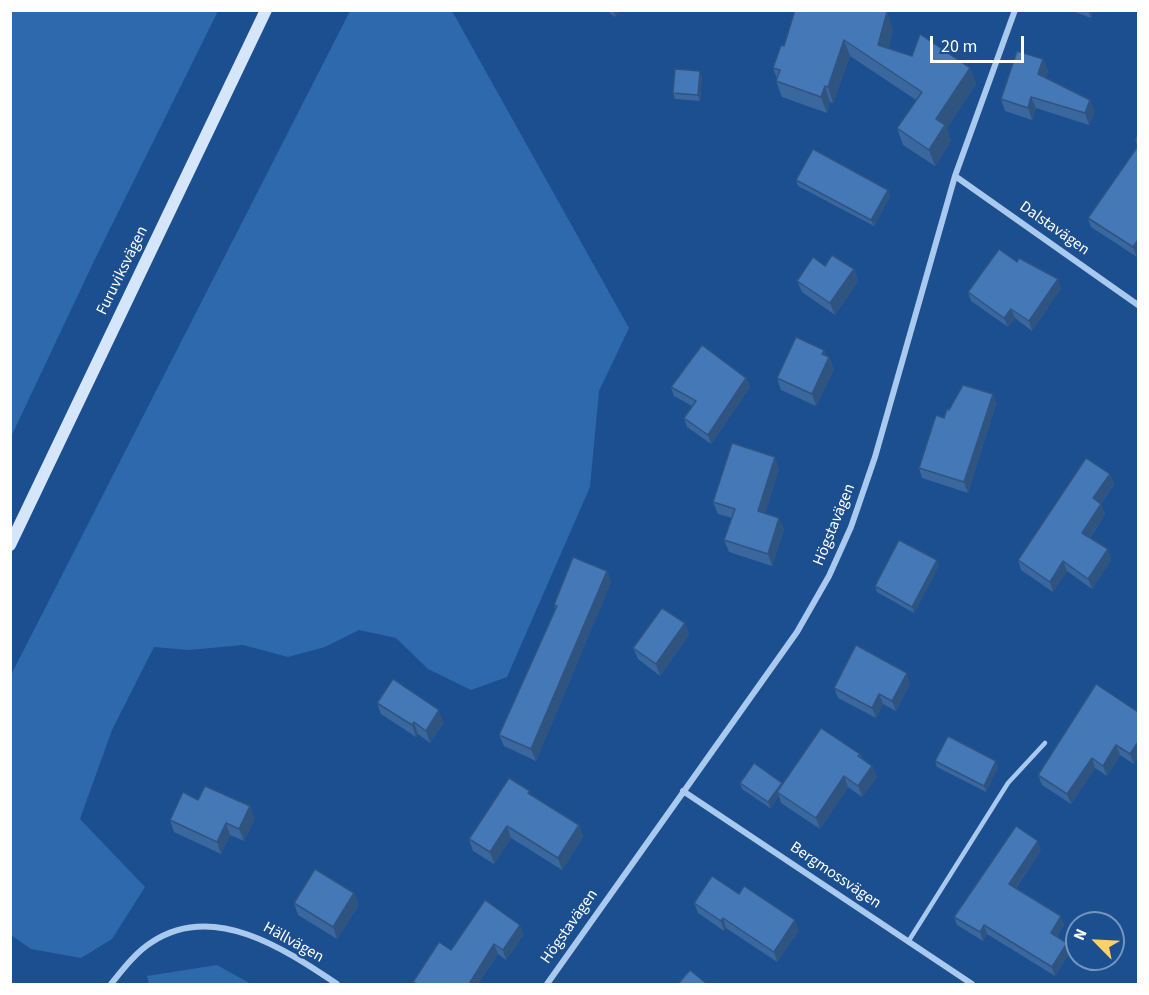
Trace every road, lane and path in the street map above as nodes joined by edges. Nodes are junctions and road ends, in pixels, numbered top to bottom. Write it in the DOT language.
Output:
graph roads {
  1 [pos="266,10"];
  2 [pos="1015,10"];
  3 [pos="955,176"];
  4 [pos="1138,305"];
  5 [pos="10,546"];
  6 [pos="1045,743"];
  7 [pos="683,791"];
  8 [pos="908,942"];
  9 [pos="111,984"];
  10 [pos="337,984"];
  11 [pos="547,984"];
  12 [pos="972,984"];
  1 -- 5 [label="main road, Furuviksvägen"];
  2 -- 3 [label="street, Högstavägen"];
  3 -- 4 [label="street, Dalstavägen"];
  3 -- 7 [label="street, Högstavägen"];
  6 -- 8 [label="lane"];
  7 -- 8 [label="street, Bergmossvägen"];
  7 -- 11 [label="street, Högstavägen"];
  8 -- 12 [label="street, Bergmossvägen"];
  9 -- 10 [label="street, Hällvägen"];
}
